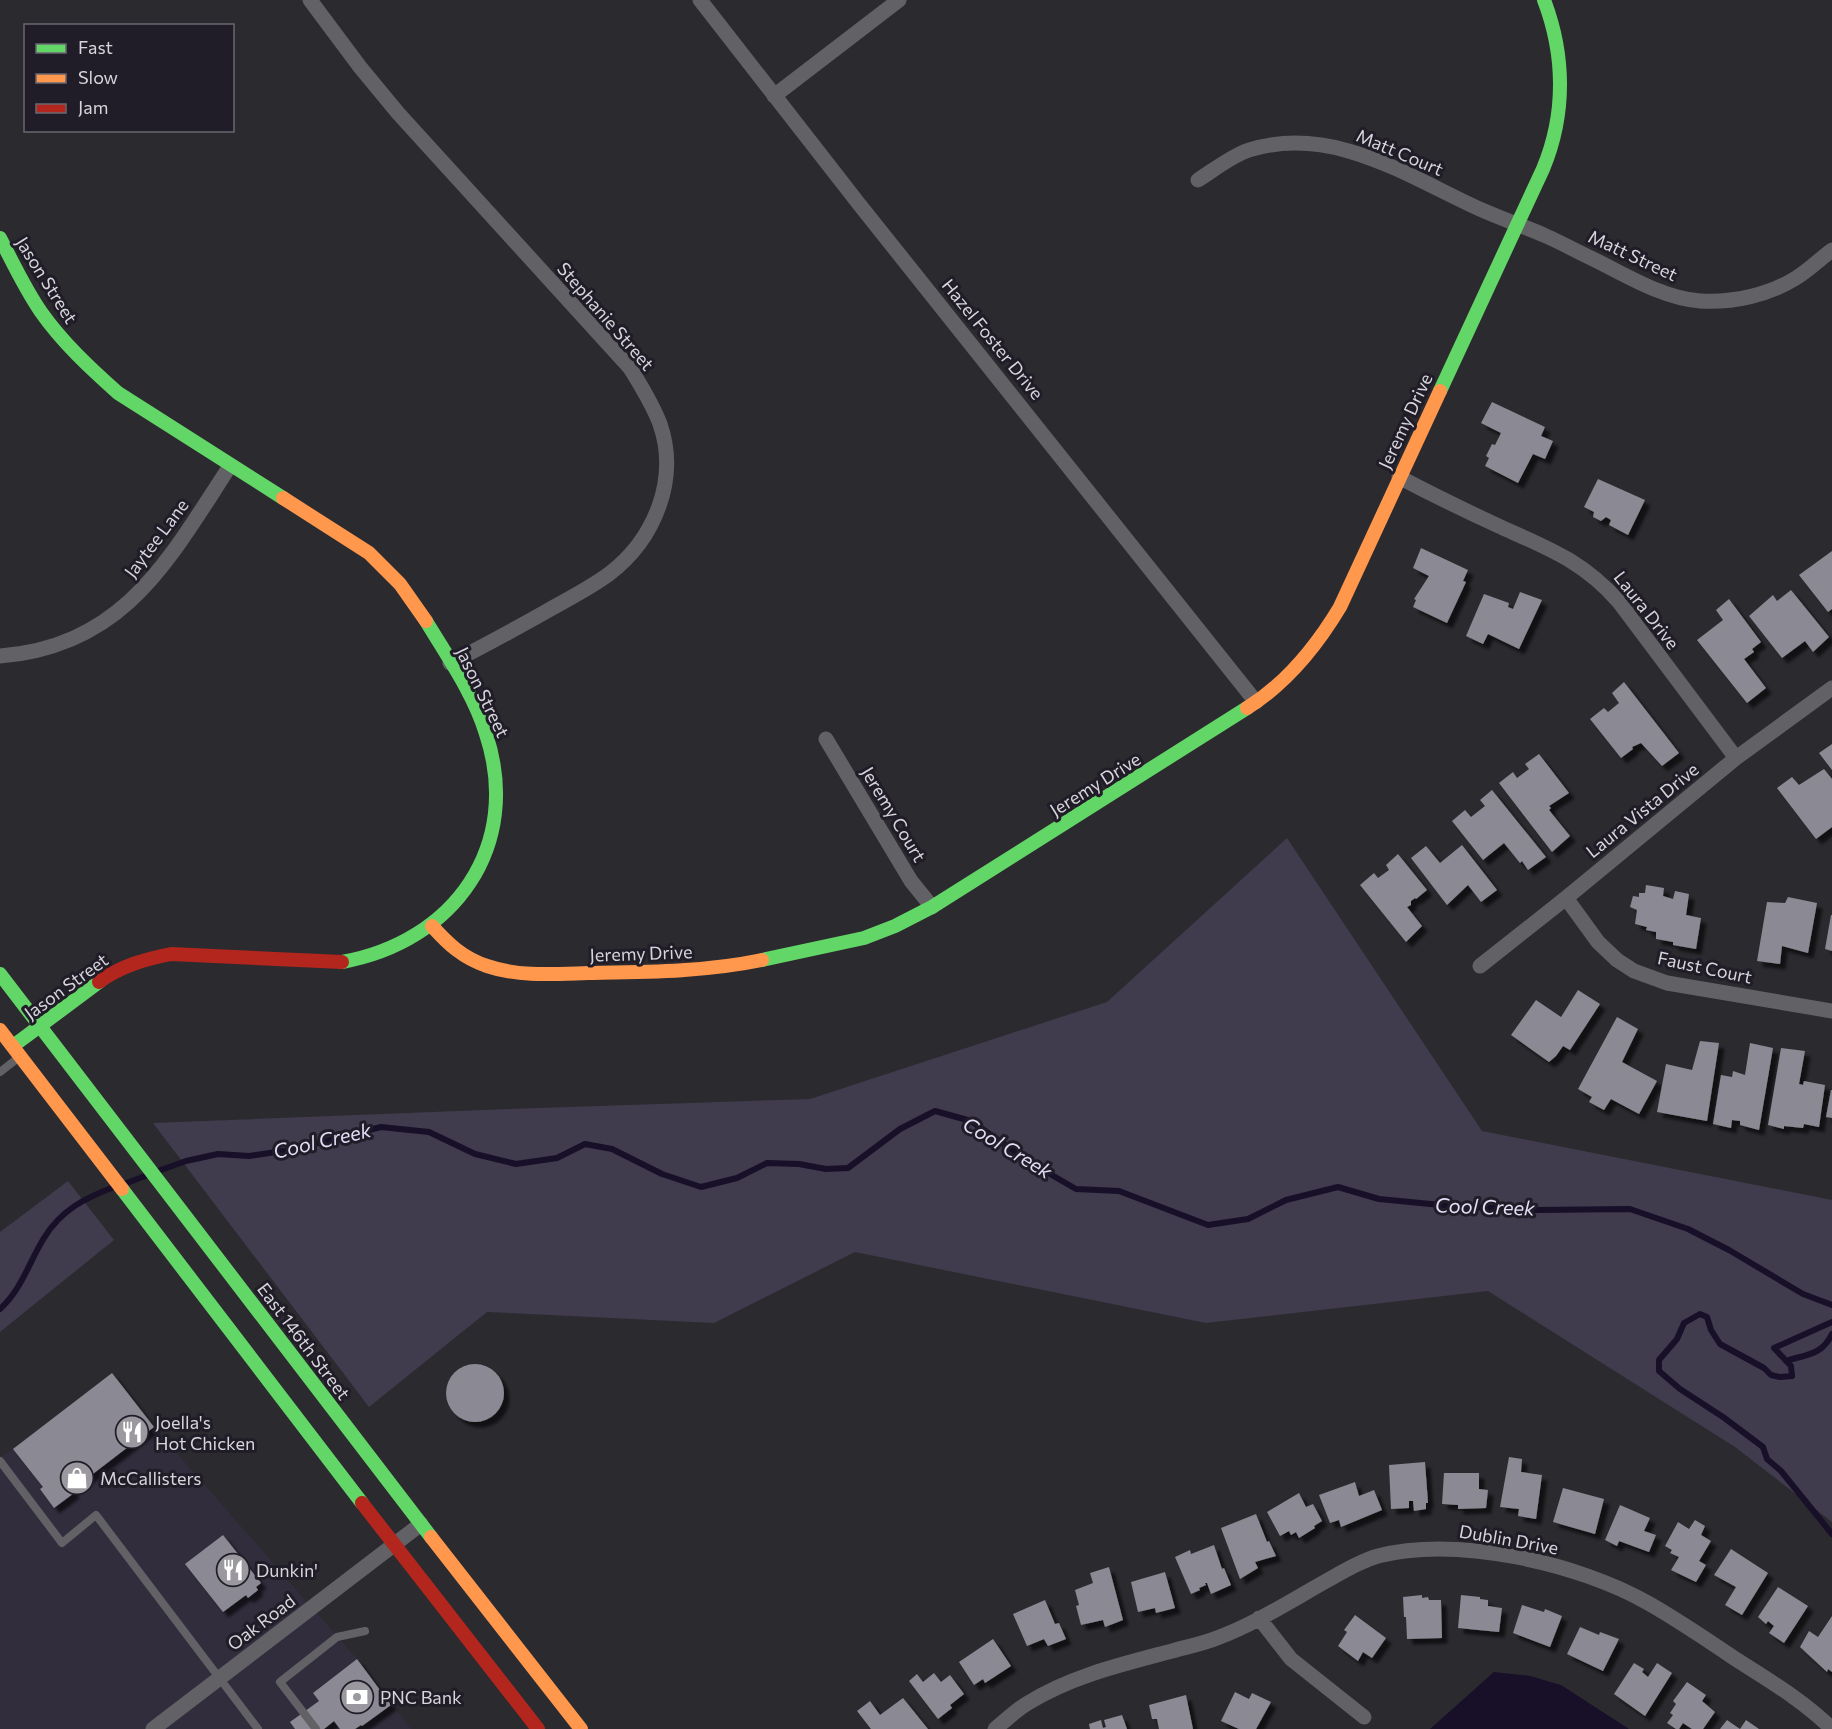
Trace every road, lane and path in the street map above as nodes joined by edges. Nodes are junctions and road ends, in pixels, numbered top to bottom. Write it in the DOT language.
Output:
graph roads {
  1 [pos="310,0"];
  2 [pos="700,0"];
  3 [pos="899,0"];
  4 [pos="1544,0"];
  5 [pos="774,96"];
  6 [pos="1198,180"];
  7 [pos="1516,225"];
  8 [pos="0,238"];
  9 [pos="1832,250"];
  10 [pos="230,466"];
  11 [pos="1398,477"];
  12 [pos="0,656"];
  13 [pos="450,663"];
  14 [pos="1832,688"];
  15 [pos="1256,702"];
  16 [pos="826,739"];
  17 [pos="1736,758"];
  18 [pos="1566,898"];
  19 [pos="932,907"];
  20 [pos="432,926"];
  21 [pos="1480,966"];
  22 [pos="0,974"];
  23 [pos="1832,1011"];
  24 [pos="40,1026"];
  25 [pos="1,1034"];
  26 [pos="17,1051"];
  27 [pos="0,1072"];
  28 [pos="0,1461"];
  29 [pos="421,1524"];
  30 [pos="395,1544"];
  31 [pos="1259,1618"];
  32 [pos="365,1631"];
  33 [pos="220,1678"];
  34 [pos="1364,1717"];
  35 [pos="153,1729"];
  36 [pos="258,1729"];
  37 [pos="316,1729"];
  38 [pos="538,1729"];
  39 [pos="581,1729"];
  40 [pos="995,1729"];
  41 [pos="1832,1729"];
  1 -- 13 [label="street, Stephanie Street"];
  2 -- 5 [label="street, Hazel Foster Drive"];
  3 -- 5 [label="street"];
  4 -- 7 [label="street, Jeremy Drive"];
  5 -- 15 [label="street, Hazel Foster Drive"];
  6 -- 7 [label="street, Matt Court"];
  7 -- 9 [label="street, Matt Street"];
  7 -- 11 [label="street, Jeremy Drive"];
  8 -- 10 [label="street, Jason Street"];
  10 -- 12 [label="street, Jaytee Lane"];
  10 -- 13 [label="street, Jason Street"];
  11 -- 15 [label="street, Jeremy Drive"];
  11 -- 17 [label="street, Laura Drive"];
  13 -- 20 [label="street, Jason Street"];
  14 -- 17 [label="street, Laura Vista Drive"];
  15 -- 19 [label="street, Jeremy Drive"];
  16 -- 19 [label="street, Jeremy Court"];
  17 -- 18 [label="street, Laura Vista Drive"];
  18 -- 21 [label="street, Laura Vista Drive"];
  18 -- 23 [label="street, Faust Court"];
  19 -- 20 [label="street, Jeremy Drive"];
  20 -- 24 [label="street, Jason Street"];
  22 -- 24 [label="street, East 146th Street"];
  24 -- 26 [label="street, Jason Street"];
  24 -- 29 [label="street, East 146th Street"];
  25 -- 26 [label="street"];
  26 -- 27 [label="lane"];
  26 -- 30 [label="street"];
  28 -- 33 [label="lane"];
  29 -- 30 [label="street, Oak Road"];
  29 -- 39 [label="street, East 146th Street"];
  30 -- 33 [label="street, Oak Road"];
  30 -- 38 [label="street"];
  31 -- 34 [label="street"];
  31 -- 40 [label="street, Dublin Drive"];
  31 -- 41 [label="street, Dublin Drive"];
  32 -- 37 [label="lane"];
  33 -- 35 [label="street, Oak Road"];
  33 -- 36 [label="lane"];
}
